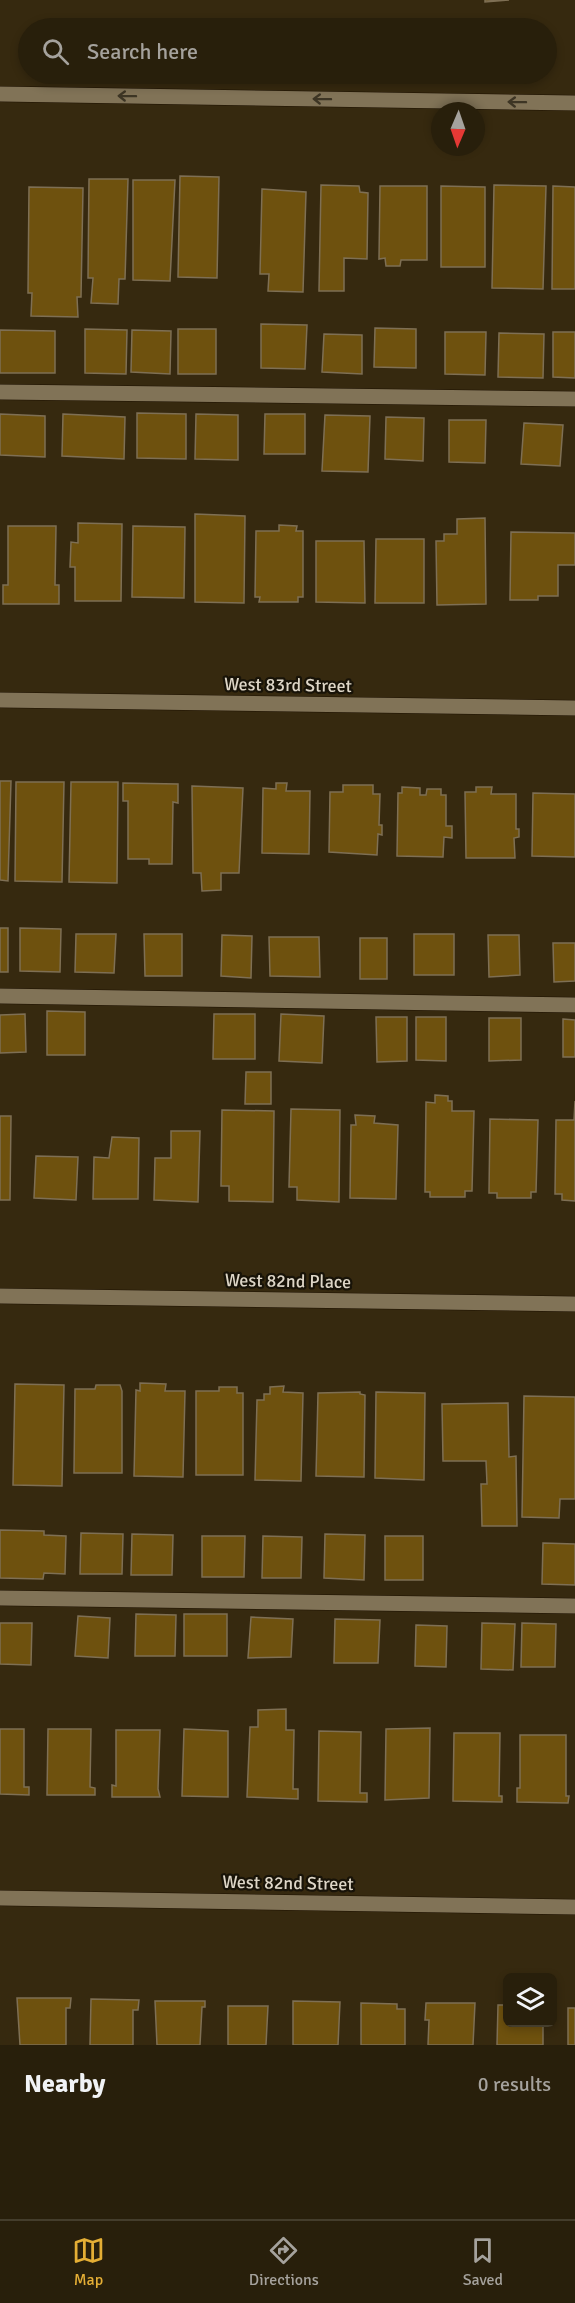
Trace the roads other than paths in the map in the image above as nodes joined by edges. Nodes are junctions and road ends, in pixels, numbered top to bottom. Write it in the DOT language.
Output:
graph roads {
  1 [pos="0,94"];
  2 [pos="575,104"];
  3 [pos="0,392"];
  4 [pos="575,399"];
  5 [pos="0,700"];
  6 [pos="575,708"];
  7 [pos="0,996"];
  8 [pos="575,1005"];
  9 [pos="0,1296"];
  10 [pos="575,1304"];
  11 [pos="0,1598"];
  12 [pos="575,1606"];
  13 [pos="0,1898"];
  14 [pos="575,1907"];
  2 -- 1 [label="street, one-way"];
  3 -- 4 [label="street"];
  5 -- 6 [label="street, West 83rd Street"];
  7 -- 8 [label="street"];
  9 -- 10 [label="street, West 82nd Place"];
  11 -- 12 [label="street"];
  13 -- 14 [label="street, West 82nd Street"];
}
